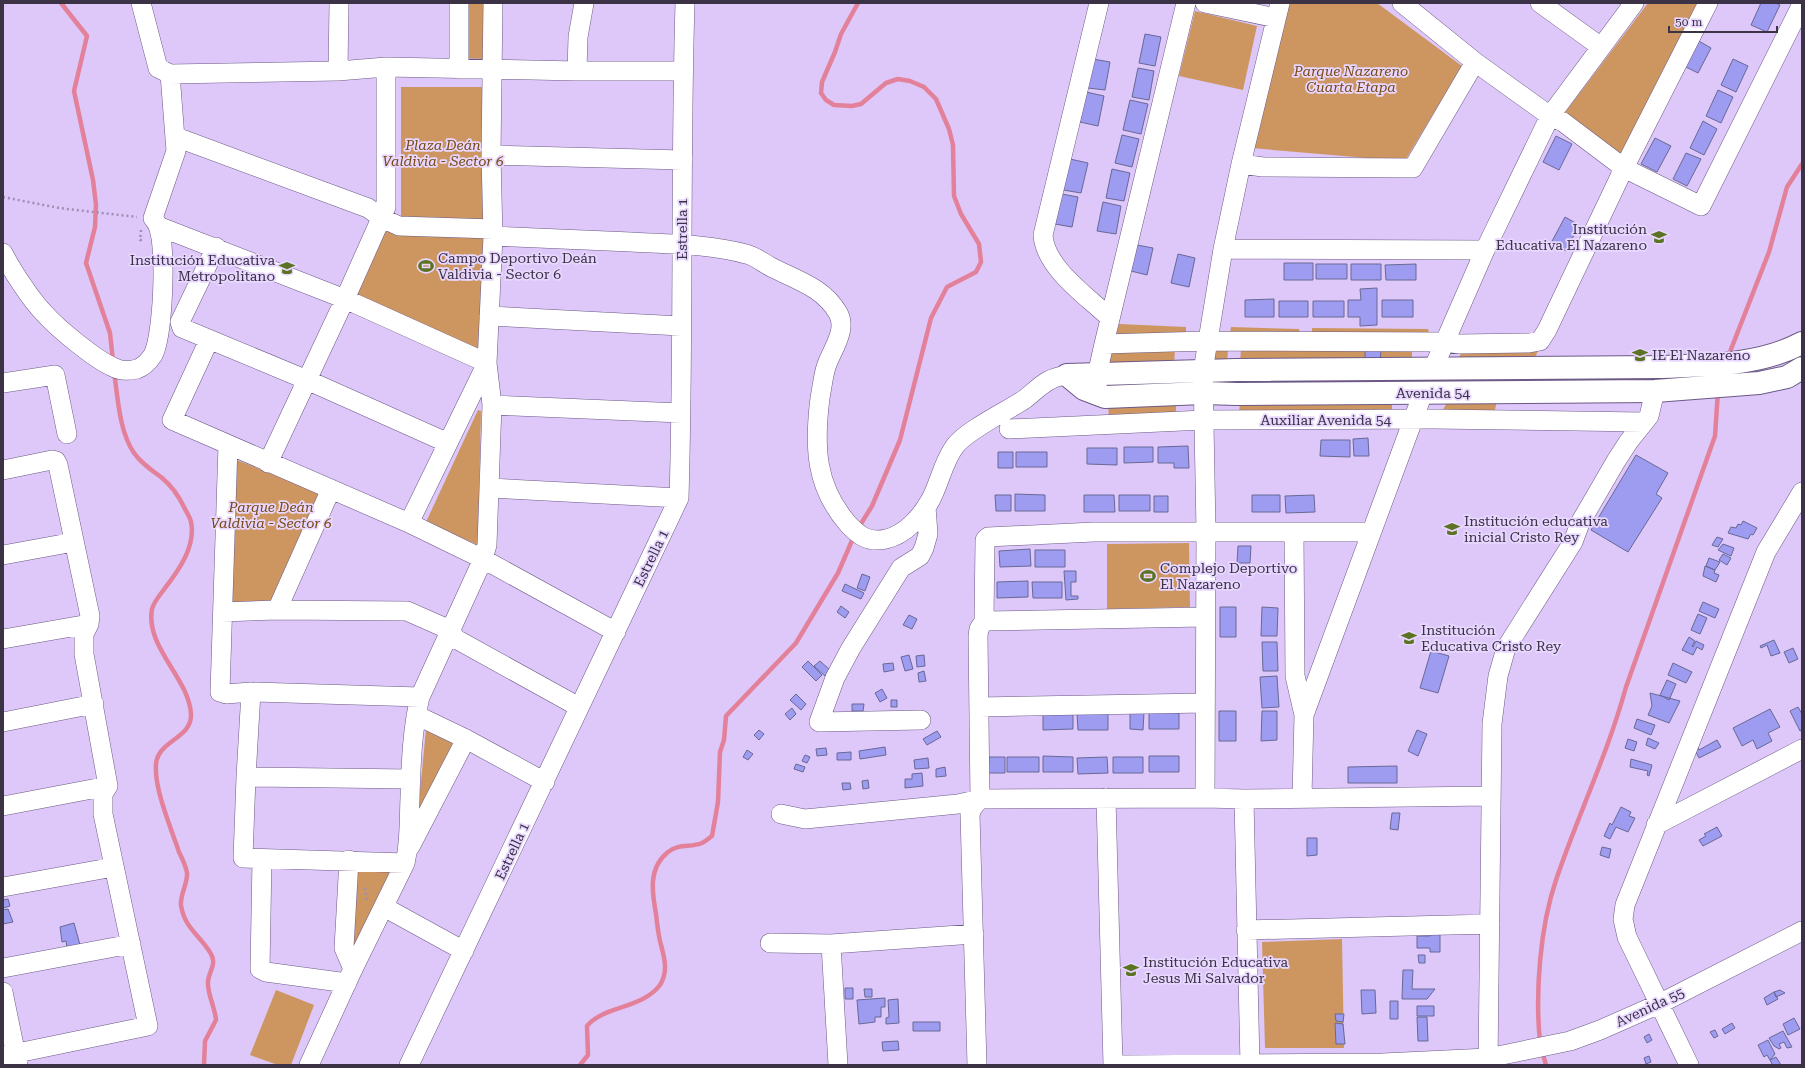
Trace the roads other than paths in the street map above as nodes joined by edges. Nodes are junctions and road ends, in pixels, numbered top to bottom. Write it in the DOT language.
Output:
graph roads {
  1 [pos="141,3"];
  2 [pos="339,3"];
  3 [pos="459,3"];
  4 [pos="493,3"];
  5 [pos="584,3"];
  6 [pos="685,3"];
  7 [pos="1099,3"];
  8 [pos="1186,3"];
  9 [pos="1205,3"];
  10 [pos="1402,3"];
  11 [pos="1540,3"];
  12 [pos="1634,3"];
  13 [pos="1708,3"];
  14 [pos="1802,4"];
  15 [pos="1278,10"];
  16 [pos="1601,48"];
  17 [pos="1475,62"];
  18 [pos="386,67"];
  19 [pos="459,69"];
  20 [pos="492,69"];
  21 [pos="338,71"];
  22 [pos="683,71"];
  23 [pos="577,72"];
  24 [pos="170,74"];
  25 [pos="1550,116"];
  26 [pos="176,137"];
  27 [pos="492,155"];
  28 [pos="683,160"];
  29 [pos="1241,164"];
  30 [pos="1624,168"];
  31 [pos="382,218"];
  32 [pos="150,222"];
  33 [pos="493,232"];
  34 [pos="682,244"];
  35 [pos="216,247"];
  36 [pos="1223,249"];
  37 [pos="1485,250"];
  38 [pos="3,254"];
  39 [pos="346,299"];
  40 [pos="489,316"];
  41 [pos="1110,318"];
  42 [pos="681,326"];
  43 [pos="210,340"];
  44 [pos="1206,341"];
  45 [pos="1444,342"];
  46 [pos="1104,344"];
  47 [pos="1802,344"];
  48 [pos="487,363"];
  49 [pos="1802,368"];
  50 [pos="1433,370"];
  51 [pos="1203,371"];
  52 [pos="1067,375"];
  53 [pos="307,380"];
  54 [pos="3,383"];
  55 [pos="1097,385"];
  56 [pos="1655,391"];
  57 [pos="1203,393"];
  58 [pos="1423,393"];
  59 [pos="492,405"];
  60 [pos="681,413"];
  61 [pos="1204,420"];
  62 [pos="1413,420"];
  63 [pos="1644,422"];
  64 [pos="1009,429"];
  65 [pos="67,434"];
  66 [pos="448,443"];
  67 [pos="228,445"];
  68 [pos="268,463"];
  69 [pos="3,470"];
  70 [pos="489,488"];
  71 [pos="331,489"];
  72 [pos="1802,492"];
  73 [pos="679,498"];
  74 [pos="926,507"];
  75 [pos="409,523"];
  76 [pos="1206,531"];
  77 [pos="1294,532"];
  78 [pos="1371,532"];
  79 [pos="74,542"];
  80 [pos="3,555"];
  81 [pos="483,559"];
  82 [pos="277,610"];
  83 [pos="223,612"];
  84 [pos="1204,617"];
  85 [pos="984,621"];
  86 [pos="89,624"];
  87 [pos="450,630"];
  88 [pos="616,632"];
  89 [pos="3,639"];
  90 [pos="251,692"];
  91 [pos="1204,703"];
  92 [pos="94,704"];
  93 [pos="418,706"];
  94 [pos="579,707"];
  95 [pos="980,707"];
  96 [pos="1304,715"];
  97 [pos="921,720"];
  98 [pos="3,722"];
  99 [pos="466,739"];
  100 [pos="1802,749"];
  101 [pos="246,777"];
  102 [pos="410,780"];
  103 [pos="545,782"];
  104 [pos="108,786"];
  105 [pos="1490,796"];
  106 [pos="1302,797"];
  107 [pos="1106,798"];
  108 [pos="1205,798"];
  109 [pos="980,799"];
  110 [pos="1244,799"];
  111 [pos="3,806"];
  112 [pos="781,814"];
  113 [pos="1656,825"];
  114 [pos="407,856"];
  115 [pos="262,859"];
  116 [pos="349,860"];
  117 [pos="114,867"];
  118 [pos="3,887"];
  119 [pos="384,907"];
  120 [pos="1490,924"];
  121 [pos="1246,930"];
  122 [pos="1802,931"];
  123 [pos="974,934"];
  124 [pos="770,943"];
  125 [pos="131,944"];
  126 [pos="831,944"];
  127 [pos="464,951"];
  128 [pos="3,968"];
  129 [pos="350,976"];
  130 [pos="3,992"];
  131 [pos="1659,1004"];
  132 [pos="12,1058"];
  133 [pos="1488,1062"];
  134 [pos="1250,1064"];
  135 [pos="1383,1064"];
  136 [pos="309,1065"];
  137 [pos="409,1065"];
  138 [pos="838,1065"];
  139 [pos="978,1065"];
  140 [pos="1114,1065"];
  141 [pos="1689,1065"];
  1 -- 24 [label="street"];
  2 -- 21 [label="street"];
  3 -- 19 [label="street"];
  4 -- 20 [label="street"];
  5 -- 23 [label="street"];
  6 -- 22 [label="street, Estrella 1"];
  7 -- 41 [label="street"];
  8 -- 41 [label="street"];
  9 -- 15 [label="street"];
  10 -- 17 [label="street"];
  11 -- 16 [label="street"];
  12 -- 16 [label="street"];
  13 -- 30 [label="street"];
  14 -- 30 [label="street"];
  15 -- 29 [label="street"];
  16 -- 25 [label="street"];
  17 -- 25 [label="street"];
  17 -- 29 [label="street"];
  18 -- 19 [label="street"];
  18 -- 21 [label="street"];
  18 -- 31 [label="street"];
  19 -- 20 [label="street"];
  20 -- 23 [label="street"];
  20 -- 27 [label="street"];
  21 -- 24 [label="street"];
  22 -- 23 [label="street"];
  22 -- 28 [label="street, Estrella 1"];
  24 -- 26 [label="street"];
  25 -- 30 [label="street"];
  25 -- 37 [label="street"];
  26 -- 31 [label="street"];
  26 -- 32 [label="street"];
  27 -- 28 [label="street"];
  27 -- 33 [label="street"];
  28 -- 34 [label="street, Estrella 1"];
  29 -- 36 [label="street"];
  30 -- 45 [label="street"];
  31 -- 33 [label="street"];
  31 -- 39 [label="street"];
  32 -- 35 [label="street"];
  32 -- 38 [label="street"];
  33 -- 34 [label="street"];
  33 -- 40 [label="street"];
  34 -- 42 [label="street, Estrella 1"];
  34 -- 74 [label="street"];
  35 -- 39 [label="street"];
  35 -- 43 [label="street"];
  36 -- 37 [label="street"];
  36 -- 44 [label="street"];
  37 -- 45 [label="street"];
  39 -- 48 [label="street"];
  39 -- 53 [label="street"];
  40 -- 42 [label="street"];
  40 -- 48 [label="street"];
  41 -- 46 [label="street"];
  42 -- 60 [label="street, Estrella 1"];
  43 -- 53 [label="street"];
  43 -- 67 [label="street"];
  44 -- 45 [label="street"];
  44 -- 46 [label="street"];
  44 -- 51 [label="street"];
  45 -- 50 [label="street"];
  46 -- 55 [label="street"];
  47 -- 50 [label="main road, Avenida 54"];
  48 -- 59 [label="street"];
  48 -- 66 [label="street"];
  49 -- 56 [label="main road, Avenida 54"];
  50 -- 51 [label="main road, Avenida 54"];
  51 -- 55 [label="main road, Avenida 54"];
  51 -- 57 [label="street"];
  52 -- 55 [label="main road"];
  52 -- 74 [label="street"];
  53 -- 66 [label="street"];
  53 -- 68 [label="street"];
  54 -- 65 [label="street"];
  55 -- 57 [label="main road, Avenida 54"];
  56 -- 58 [label="main road, Avenida 54"];
  56 -- 63 [label="street"];
  57 -- 58 [label="main road, Avenida 54"];
  57 -- 61 [label="street"];
  58 -- 62 [label="street"];
  59 -- 60 [label="street"];
  59 -- 70 [label="street"];
  60 -- 73 [label="street, Estrella 1"];
  61 -- 62 [label="street, Auxiliar Avenida 54"];
  61 -- 64 [label="street, Auxiliar Avenida 54"];
  61 -- 76 [label="street"];
  62 -- 63 [label="street, Auxiliar Avenida 54"];
  62 -- 78 [label="street"];
  63 -- 105 [label="street"];
  66 -- 75 [label="street"];
  67 -- 68 [label="street"];
  67 -- 83 [label="street"];
  68 -- 71 [label="street"];
  69 -- 79 [label="street"];
  70 -- 73 [label="street"];
  70 -- 81 [label="street"];
  71 -- 75 [label="street"];
  71 -- 82 [label="street"];
  72 -- 113 [label="street"];
  73 -- 88 [label="street, Estrella 1"];
  74 -- 97 [label="street"];
  75 -- 81 [label="street"];
  76 -- 77 [label="street"];
  76 -- 84 [label="street"];
  76 -- 85 [label="street"];
  77 -- 78 [label="street"];
  77 -- 96 [label="street"];
  78 -- 96 [label="street"];
  79 -- 80 [label="street"];
  79 -- 86 [label="street"];
  81 -- 87 [label="street"];
  81 -- 88 [label="street"];
  82 -- 83 [label="street"];
  82 -- 87 [label="street"];
  83 -- 90 [label="street"];
  84 -- 85 [label="street"];
  84 -- 91 [label="street"];
  85 -- 95 [label="street"];
  86 -- 89 [label="street"];
  86 -- 92 [label="street"];
  87 -- 93 [label="street"];
  87 -- 94 [label="street"];
  88 -- 94 [label="street, Estrella 1"];
  90 -- 93 [label="street"];
  90 -- 101 [label="street"];
  91 -- 95 [label="street"];
  91 -- 108 [label="street"];
  92 -- 98 [label="street"];
  92 -- 104 [label="street"];
  93 -- 99 [label="street"];
  93 -- 102 [label="street"];
  94 -- 103 [label="street, Estrella 1"];
  95 -- 109 [label="street"];
  96 -- 106 [label="street"];
  99 -- 103 [label="street"];
  99 -- 114 [label="street"];
  100 -- 113 [label="street"];
  101 -- 102 [label="street"];
  101 -- 115 [label="street"];
  102 -- 114 [label="street"];
  103 -- 127 [label="street, Estrella 1"];
  104 -- 111 [label="street"];
  104 -- 117 [label="street"];
  105 -- 106 [label="street"];
  105 -- 120 [label="street"];
  106 -- 110 [label="street"];
  107 -- 108 [label="street"];
  107 -- 109 [label="street"];
  107 -- 140 [label="street"];
  108 -- 110 [label="street"];
  109 -- 112 [label="street"];
  109 -- 123 [label="street"];
  110 -- 121 [label="street"];
  113 -- 131 [label="street"];
  114 -- 116 [label="street"];
  114 -- 119 [label="street"];
  115 -- 116 [label="street"];
  115 -- 129 [label="street"];
  116 -- 129 [label="street"];
  117 -- 118 [label="street"];
  117 -- 125 [label="street"];
  119 -- 127 [label="street"];
  119 -- 129 [label="street"];
  120 -- 121 [label="street"];
  120 -- 133 [label="street"];
  121 -- 134 [label="street"];
  122 -- 131 [label="street, Avenida 55"];
  123 -- 126 [label="street"];
  123 -- 139 [label="street"];
  124 -- 126 [label="street"];
  125 -- 128 [label="street"];
  125 -- 132 [label="street"];
  126 -- 138 [label="street"];
  127 -- 137 [label="street, Estrella 1"];
  129 -- 136 [label="street"];
  130 -- 132 [label="street"];
  131 -- 133 [label="street, Avenida 55"];
  131 -- 141 [label="street"];
  133 -- 135 [label="street, Avenida 55"];
  134 -- 135 [label="street, Avenida 55"];
  134 -- 140 [label="street, Avenida 55"];
}
